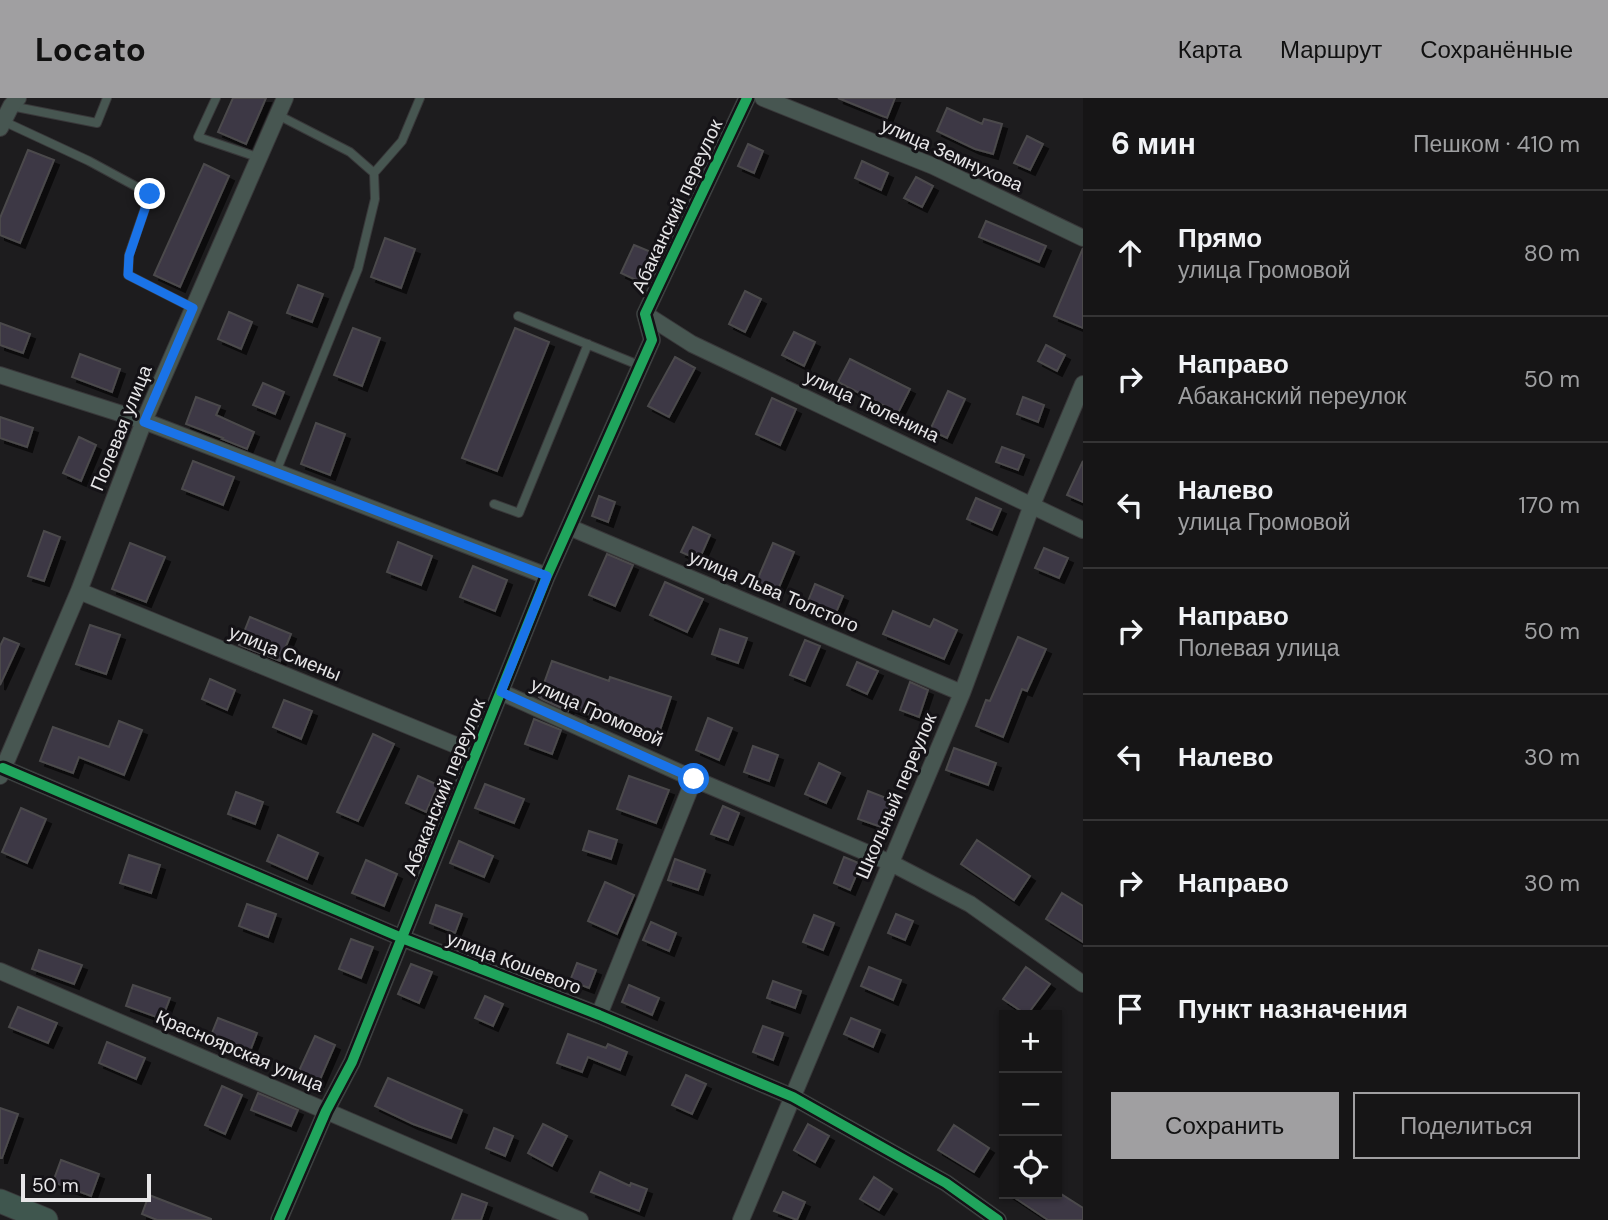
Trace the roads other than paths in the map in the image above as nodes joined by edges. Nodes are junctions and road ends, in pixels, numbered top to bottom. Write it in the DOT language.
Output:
graph roads {
  1 [pos="107,98"];
  2 [pos="216,98"];
  3 [pos="285,98"];
  4 [pos="420,98"];
  5 [pos="747,98"];
  6 [pos="763,98"];
  7 [pos="8,113"];
  8 [pos="278,114"];
  9 [pos="260,158"];
  10 [pos="374,173"];
  11 [pos="1083,238"];
  12 [pos="193,308"];
  13 [pos="645,314"];
  14 [pos="518,316"];
  15 [pos="588,344"];
  16 [pos="641,366"];
  17 [pos="0,375"];
  18 [pos="1083,384"];
  19 [pos="144,422"];
  20 [pos="276,472"];
  21 [pos="494,504"];
  22 [pos="1031,505"];
  23 [pos="569,527"];
  24 [pos="1083,530"];
  25 [pos="547,576"];
  26 [pos="79,591"];
  27 [pos="501,692"];
  28 [pos="962,693"];
  29 [pos="475,753"];
  30 [pos="2,772"];
  31 [pos="694,779"];
  32 [pos="891,863"];
  33 [pos="402,938"];
  34 [pos="0,971"];
  35 [pos="1083,984"];
  36 [pos="599,1015"];
  37 [pos="793,1097"];
  38 [pos="326,1111"];
  39 [pos="0,1201"];
  40 [pos="46,1220"];
  41 [pos="279,1220"];
  42 [pos="580,1220"];
  43 [pos="741,1220"];
  44 [pos="998,1220"];
  1 -- 7 [label="lane"];
  2 -- 9 [label="lane"];
  3 -- 8 [label="street, Полевая улица"];
  4 -- 10 [label="lane"];
  5 -- 13 [label="street, Абаканский переулок"];
  6 -- 11 [label="street, улица Земнухова"];
  7 -- 12 [label="lane"];
  8 -- 9 [label="street, Полевая улица"];
  8 -- 10 [label="lane"];
  9 -- 12 [label="street, Полевая улица"];
  10 -- 20 [label="lane"];
  12 -- 19 [label="street, Полевая улица"];
  13 -- 16 [label="street, Абаканский переулок"];
  13 -- 22 [label="street, улица Тюленина"];
  14 -- 15 [label="lane"];
  15 -- 16 [label="lane"];
  15 -- 21 [label="lane"];
  16 -- 23 [label="street, Абаканский переулок"];
  17 -- 19 [label="street"];
  18 -- 22 [label="street, Школьный переулок"];
  19 -- 20 [label="street"];
  19 -- 26 [label="street, Полевая улица"];
  20 -- 25 [label="street"];
  22 -- 24 [label="street, улица Тюленина"];
  22 -- 28 [label="street, Школьный переулок"];
  23 -- 25 [label="street, Абаканский переулок"];
  23 -- 28 [label="street, улица Льва Толстого"];
  25 -- 27 [label="street, Абаканский переулок"];
  26 -- 29 [label="street, улица Смены"];
  26 -- 30 [label="street, Полевая улица"];
  27 -- 29 [label="street, Абаканский переулок"];
  27 -- 31 [label="street, улица Громовой"];
  28 -- 32 [label="street, Школьный переулок"];
  29 -- 33 [label="street, Абаканский переулок"];
  30 -- 33 [label="street, улица Кошевого"];
  31 -- 32 [label="street, улица Громовой"];
  31 -- 36 [label="street"];
  32 -- 35 [label="street, улица Громовой"];
  32 -- 37 [label="street, Школьный переулок"];
  33 -- 36 [label="street, улица Кошевого"];
  33 -- 38 [label="street, Абаканский переулок"];
  34 -- 38 [label="street, Красноярская улица"];
  36 -- 37 [label="street, улица Кошевого"];
  37 -- 43 [label="street, Школьный переулок"];
  37 -- 44 [label="street, улица Кошевого"];
  38 -- 41 [label="street, Абаканский переулок"];
  38 -- 42 [label="street, Красноярская улица"];
  39 -- 40 [label="street"];
}
